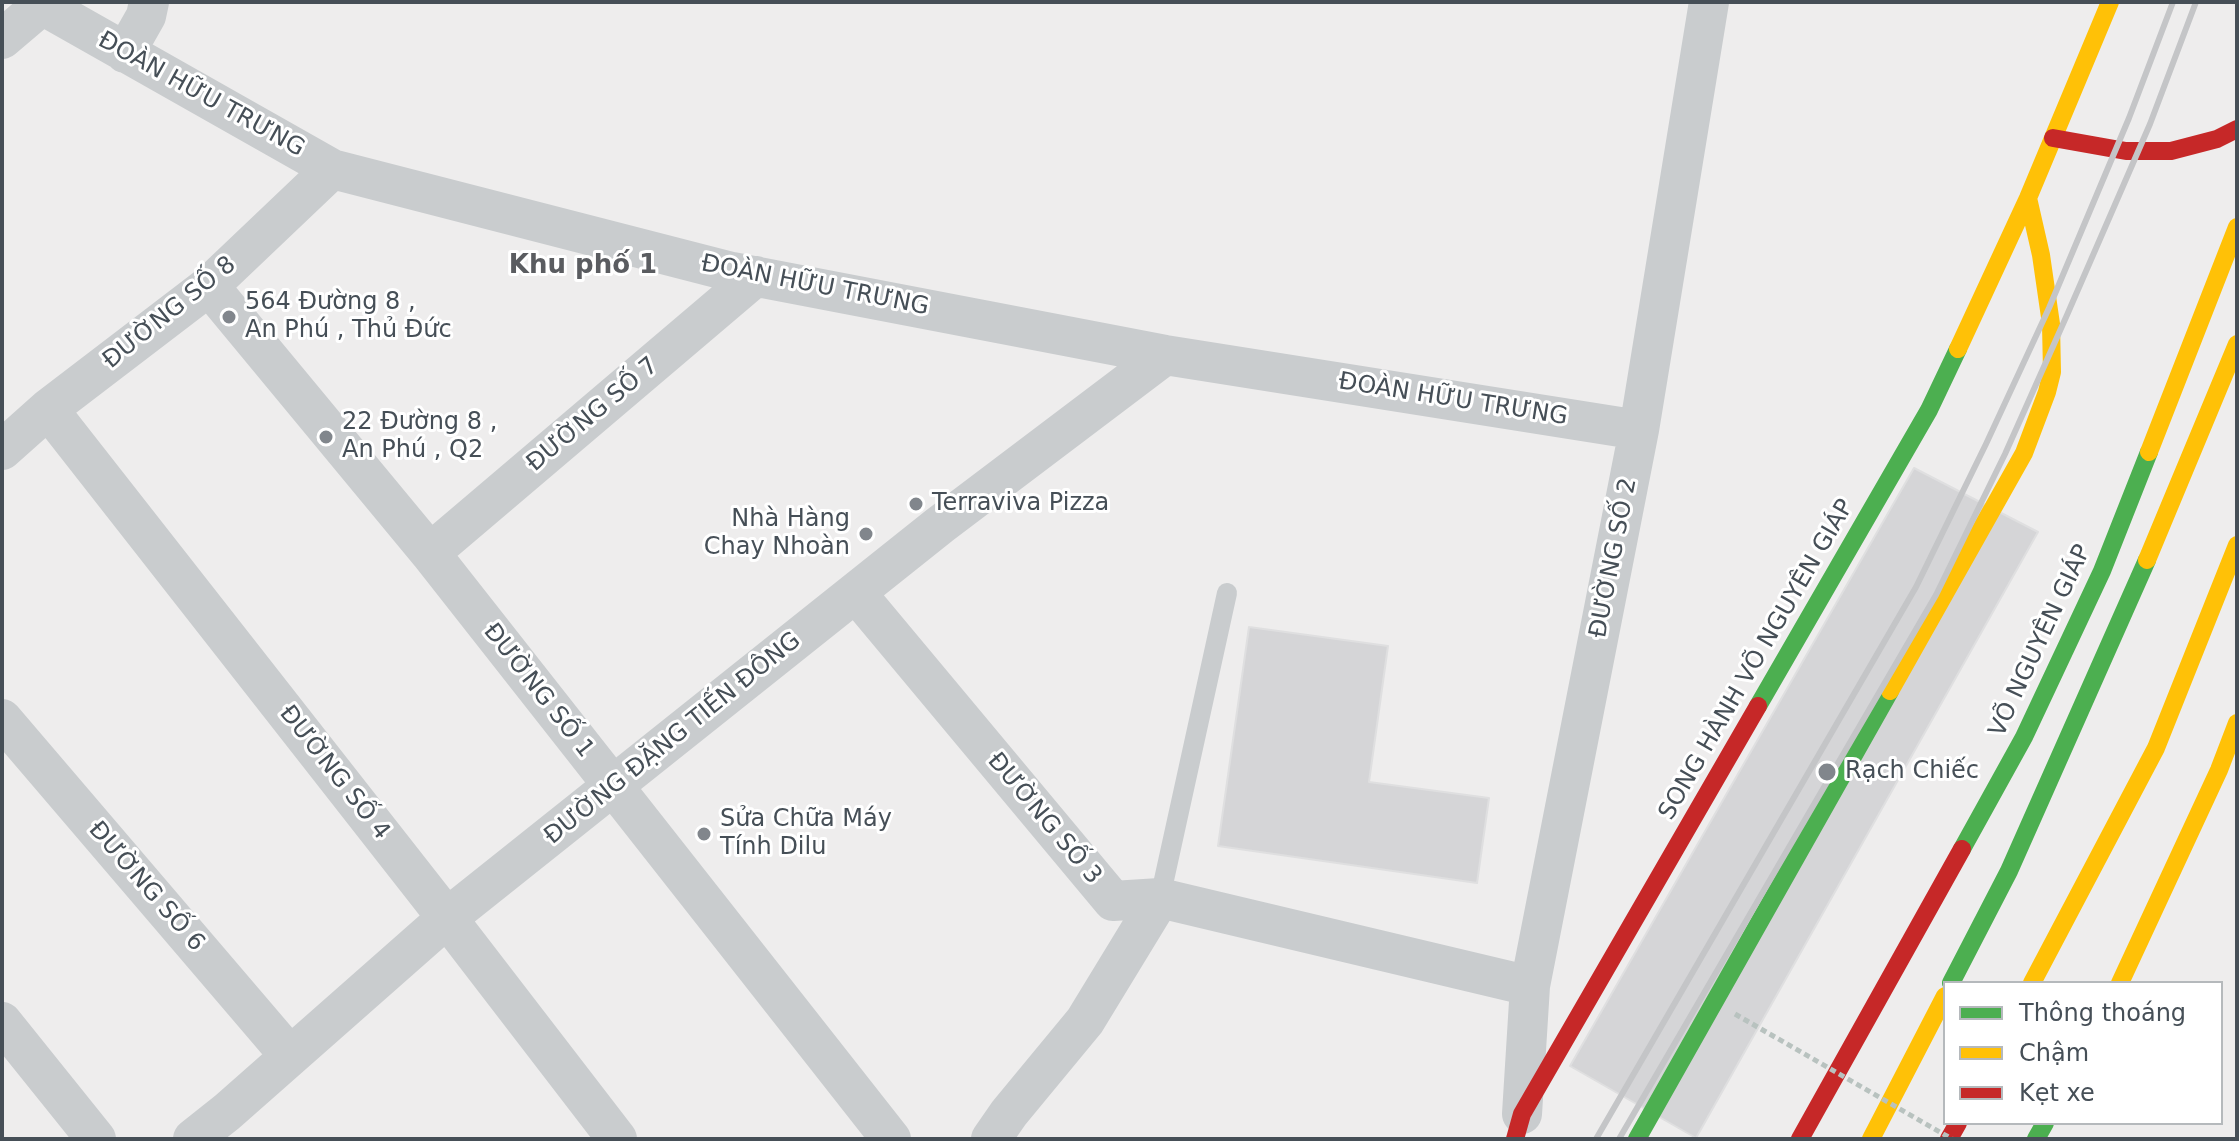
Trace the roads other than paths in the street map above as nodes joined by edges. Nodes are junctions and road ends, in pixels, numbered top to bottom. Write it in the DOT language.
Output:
graph roads {
  1 [pos="149,2"];
  2 [pos="1709,2"];
  3 [pos="2110,2"];
  4 [pos="40,4"];
  5 [pos="2,39"];
  6 [pos="125,53"];
  7 [pos="2237,129"];
  8 [pos="2053,138"];
  9 [pos="332,169"];
  10 [pos="2028,198"];
  11 [pos="2237,227"];
  12 [pos="756,276"];
  13 [pos="209,286"];
  14 [pos="1997,308"];
  15 [pos="2031,314"];
  16 [pos="1969,324"];
  17 [pos="2051,324"];
  18 [pos="2237,344"];
  19 [pos="1165,355"];
  20 [pos="48,409"];
  21 [pos="1639,430"];
  22 [pos="2,450"];
  23 [pos="2237,545"];
  24 [pos="430,553"];
  25 [pos="856,593"];
  26 [pos="1227,593"];
  27 [pos="2,719"];
  28 [pos="2237,723"];
  29 [pos="2237,764"];
  30 [pos="2219,770"];
  31 [pos="613,787"];
  32 [pos="1160,898"];
  33 [pos="447,918"];
  34 [pos="1952,981"];
  35 [pos="2033,981"];
  36 [pos="2121,981"];
  37 [pos="1530,986"];
  38 [pos="1943,1000"];
  39 [pos="2,1022"];
  40 [pos="290,1056"];
  41 [pos="1519,1126"];
  42 [pos="96,1139"];
  43 [pos="193,1139"];
  44 [pos="617,1139"];
  45 [pos="891,1139"];
  46 [pos="991,1139"];
  47 [pos="1637,1139"];
  48 [pos="1800,1139"];
  49 [pos="1871,1139"];
  1 -- 6 [label="street"];
  2 -- 21 [label="street, ĐƯỜNG SỐ 2"];
  3 -- 8 [label="main road, SONG HÀNH VÕ NGUYÊN GIÁP"];
  4 -- 5 [label="street"];
  4 -- 6 [label="street, ĐOÀN HỮU TRƯNG"];
  6 -- 9 [label="street, ĐOÀN HỮU TRƯNG"];
  7 -- 8 [label="main road"];
  8 -- 10 [label="main road, SONG HÀNH VÕ NGUYÊN GIÁP"];
  9 -- 12 [label="street, ĐOÀN HỮU TRƯNG"];
  9 -- 13 [label="street, ĐƯỜNG SỐ 8"];
  10 -- 16 [label="main road, SONG HÀNH VÕ NGUYÊN GIÁP"];
  10 -- 17 [label="main road"];
  11 -- 48 [label="main road, VÕ NGUYÊN GIÁP"];
  12 -- 19 [label="street, ĐOÀN HỮU TRƯNG"];
  12 -- 24 [label="street, ĐƯỜNG SỐ 7"];
  13 -- 20 [label="street, ĐƯỜNG SỐ 8"];
  13 -- 24 [label="street, ĐƯỜNG SỐ 1"];
  14 -- 16 [label="main road"];
  15 -- 17 [label="main road"];
  16 -- 41 [label="main road, SONG HÀNH VÕ NGUYÊN GIÁP"];
  17 -- 47 [label="main road"];
  18 -- 34 [label="main road"];
  19 -- 21 [label="street, ĐOÀN HỮU TRƯNG"];
  19 -- 25 [label="street, ĐƯỜNG ĐẶNG TIẾN ĐÔNG"];
  20 -- 22 [label="street, ĐƯỜNG SỐ 8"];
  20 -- 33 [label="street, ĐƯỜNG SỐ 4"];
  21 -- 37 [label="street, ĐƯỜNG SỐ 2"];
  23 -- 35 [label="main road"];
  24 -- 31 [label="street, ĐƯỜNG SỐ 1"];
  25 -- 31 [label="street, ĐƯỜNG ĐẶNG TIẾN ĐÔNG"];
  25 -- 32 [label="street, ĐƯỜNG SỐ 3"];
  26 -- 32 [label="lane"];
  27 -- 40 [label="street, ĐƯỜNG SỐ 6"];
  28 -- 30 [label="main road"];
  29 -- 30 [label="main road"];
  30 -- 36 [label="main road"];
  31 -- 33 [label="street, ĐƯỜNG ĐẶNG TIẾN ĐÔNG"];
  31 -- 45 [label="street, ĐƯỜNG SỐ 1"];
  32 -- 37 [label="street, ĐƯỜNG SỐ 3"];
  32 -- 46 [label="street"];
  33 -- 40 [label="street, ĐƯỜNG ĐẶNG TIẾN ĐÔNG"];
  33 -- 44 [label="street, ĐƯỜNG SỐ 4"];
  37 -- 41 [label="street, ĐƯỜNG SỐ 2"];
  38 -- 49 [label="main road"];
  39 -- 42 [label="street"];
  40 -- 43 [label="street, ĐƯỜNG ĐẶNG TIẾN ĐÔNG"];
}
